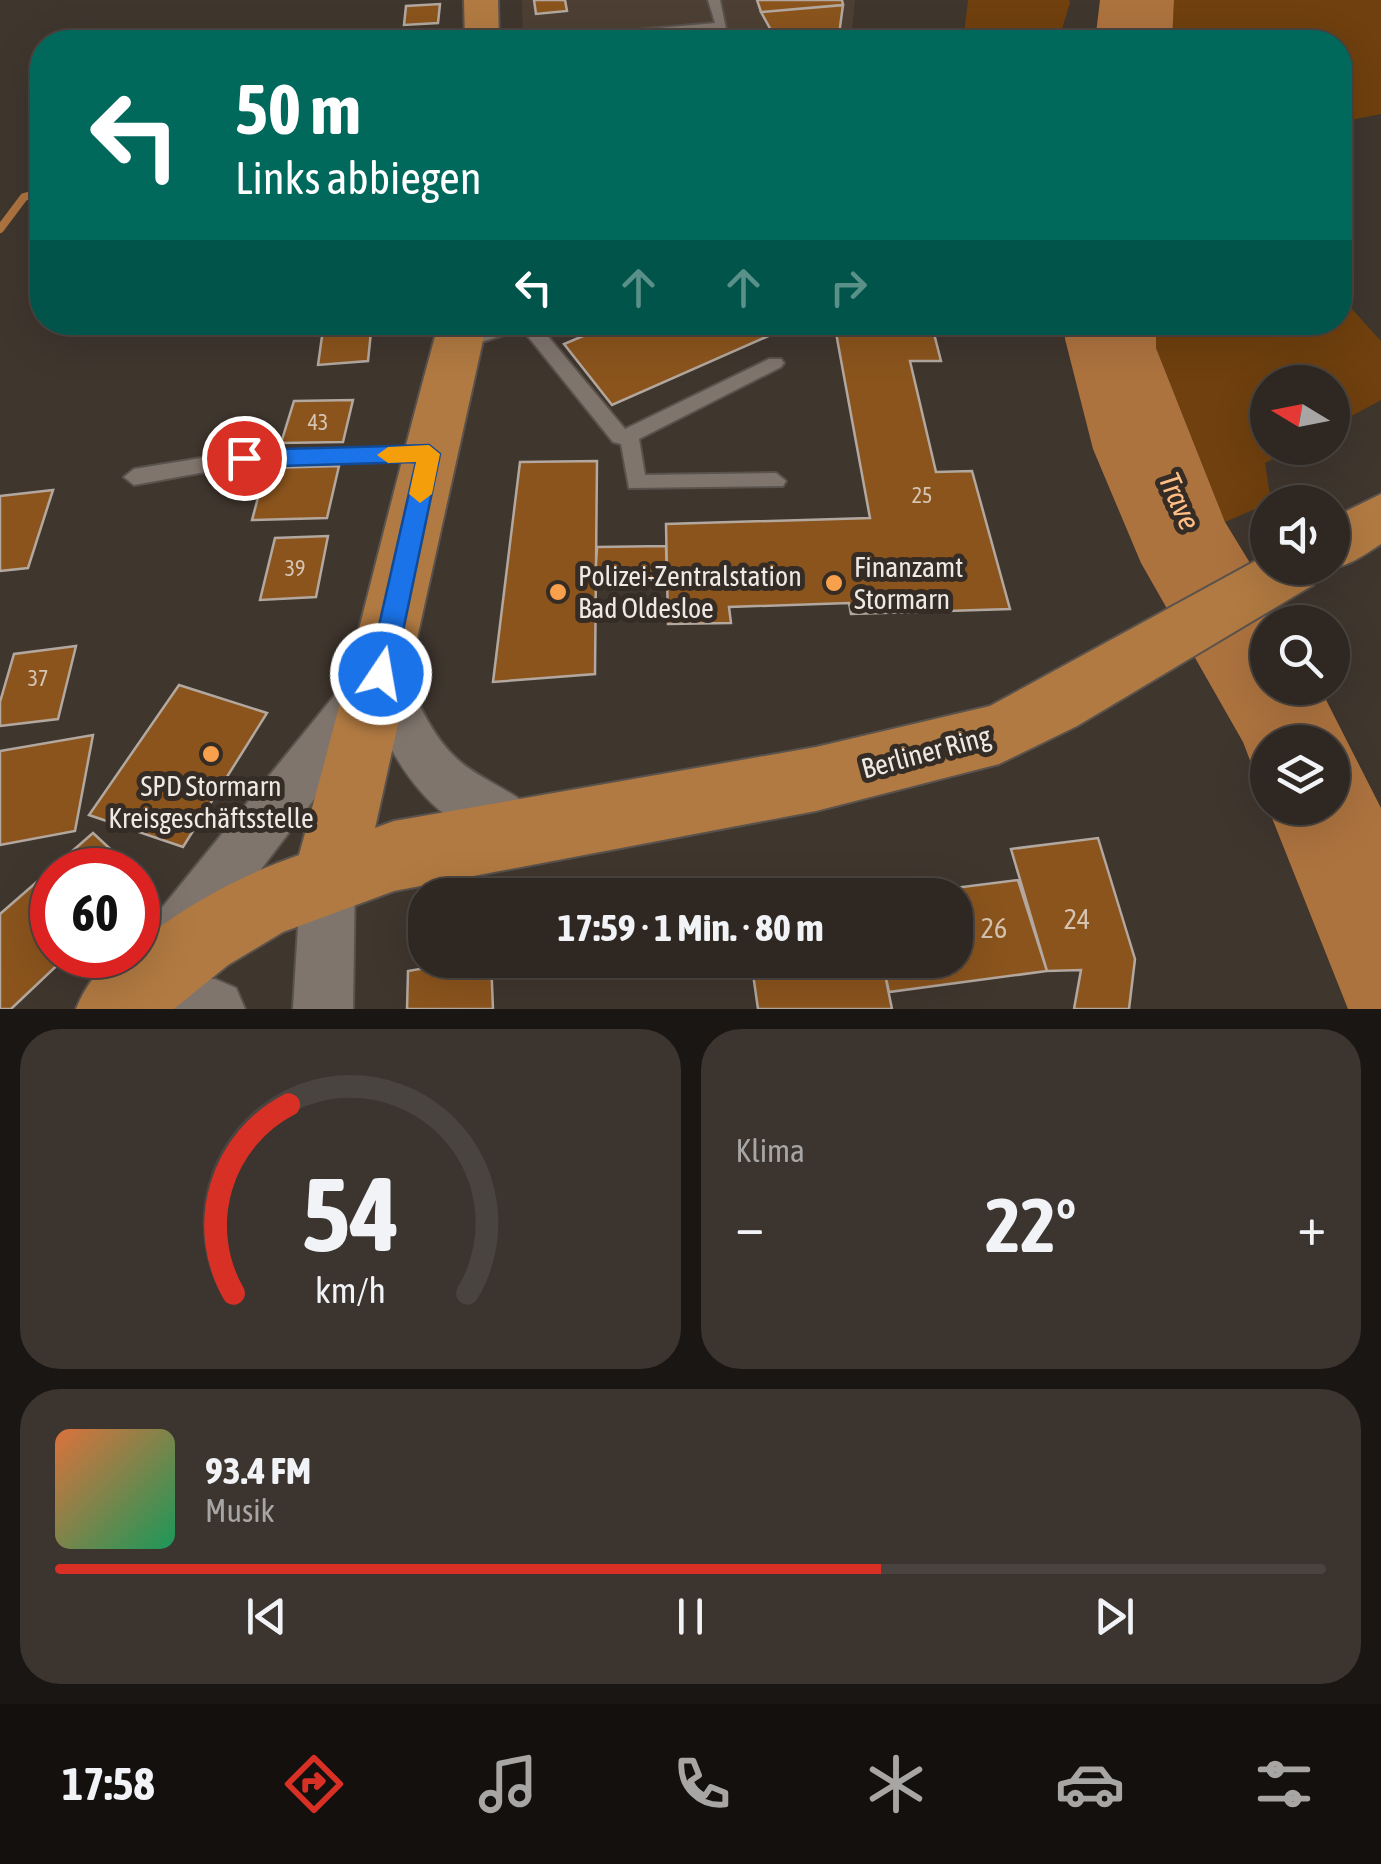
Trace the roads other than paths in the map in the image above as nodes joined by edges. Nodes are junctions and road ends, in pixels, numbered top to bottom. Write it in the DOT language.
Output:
graph roads {
  1 [pos="481,0"];
  2 [pos="714,0"];
  3 [pos="482,30"];
  4 [pos="679,30"];
  5 [pos="460,335"];
  6 [pos="537,335"];
  7 [pos="775,363"];
  8 [pos="629,436"];
  9 [pos="429,454"];
  10 [pos="134,477"];
  11 [pos="776,481"];
  12 [pos="1381,516"];
  13 [pos="1350,535"];
  14 [pos="1263,585"];
  15 [pos="381,674"];
  16 [pos="520,830"];
  17 [pos="328,878"];
  18 [pos="117,1006"];
  19 [pos="215,1009"];
  20 [pos="323,1009"];
  1 -- 3 [label="main road"];
  2 -- 4 [label="lane"];
  5 -- 9 [label="main road"];
  6 -- 8 [label="lane"];
  7 -- 8 [label="lane"];
  8 -- 11 [label="lane"];
  9 -- 10 [label="lane"];
  9 -- 15 [label="main road"];
  12 -- 13 [label="main road"];
  14 -- 16 [label="main road, Berliner Ring"];
  15 -- 16 [label="street"];
  15 -- 17 [label="main road"];
  15 -- 18 [label="street"];
  16 -- 17 [label="main road, Berliner Ring"];
  17 -- 18 [label="main road, Berliner Ring"];
  17 -- 20 [label="street"];
  18 -- 19 [label="street"];
}
